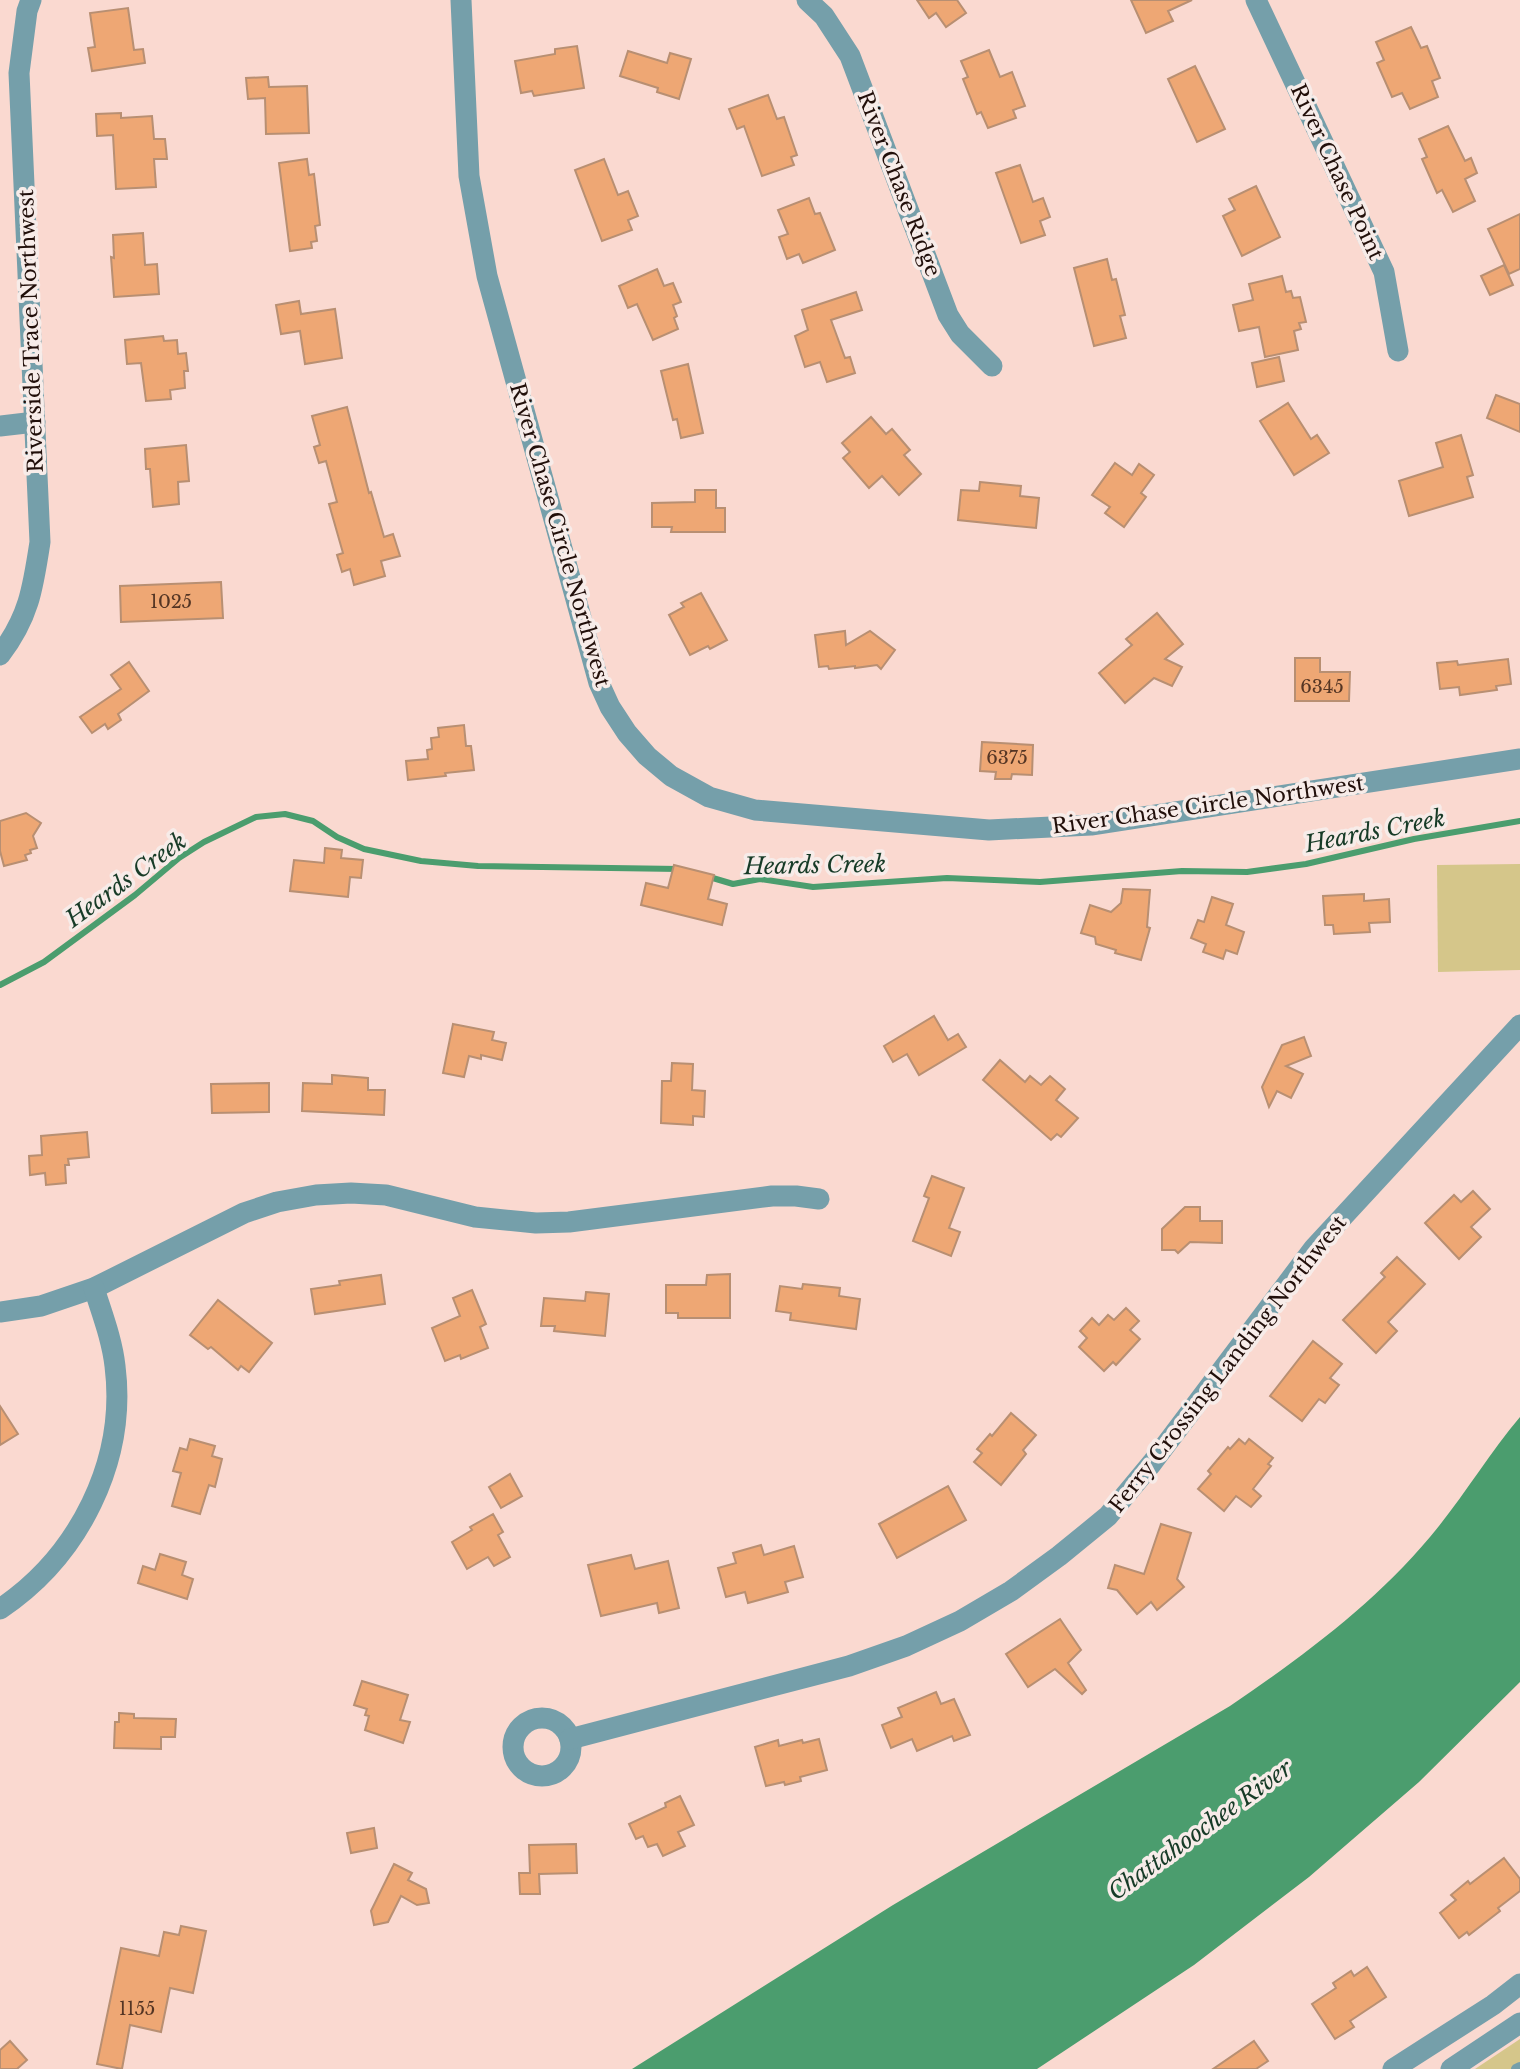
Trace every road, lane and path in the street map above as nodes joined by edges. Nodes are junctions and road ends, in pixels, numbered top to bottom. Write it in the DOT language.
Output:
graph roads {
  1 [pos="31,0"];
  2 [pos="461,0"];
  3 [pos="807,0"];
  4 [pos="1256,0"];
  5 [pos="1398,351"];
  6 [pos="992,366"];
  7 [pos="35,422"];
  8 [pos="0,426"];
  9 [pos="0,655"];
  10 [pos="1520,759"];
  11 [pos="1520,1025"];
  12 [pos="819,1199"];
  13 [pos="94,1288"];
  14 [pos="0,1312"];
  15 [pos="0,1609"];
  16 [pos="570,1739"];
  17 [pos="1520,1984"];
  18 [pos="1520,2023"];
  19 [pos="1394,2069"];
  20 [pos="1451,2069"];
  1 -- 7 [label="street, Riverside Trace Northwest"];
  2 -- 10 [label="street, River Chase Circle Northwest"];
  3 -- 6 [label="street, River Chase Ridge"];
  4 -- 5 [label="street, River Chase Point"];
  7 -- 8 [label="street"];
  7 -- 9 [label="street, Riverside Trace Northwest"];
  11 -- 16 [label="street, Ferry Crossing Landing Northwest"];
  12 -- 13 [label="street"];
  13 -- 14 [label="street"];
  13 -- 15 [label="street"];
  17 -- 19 [label="street"];
  18 -- 20 [label="street"];
}
